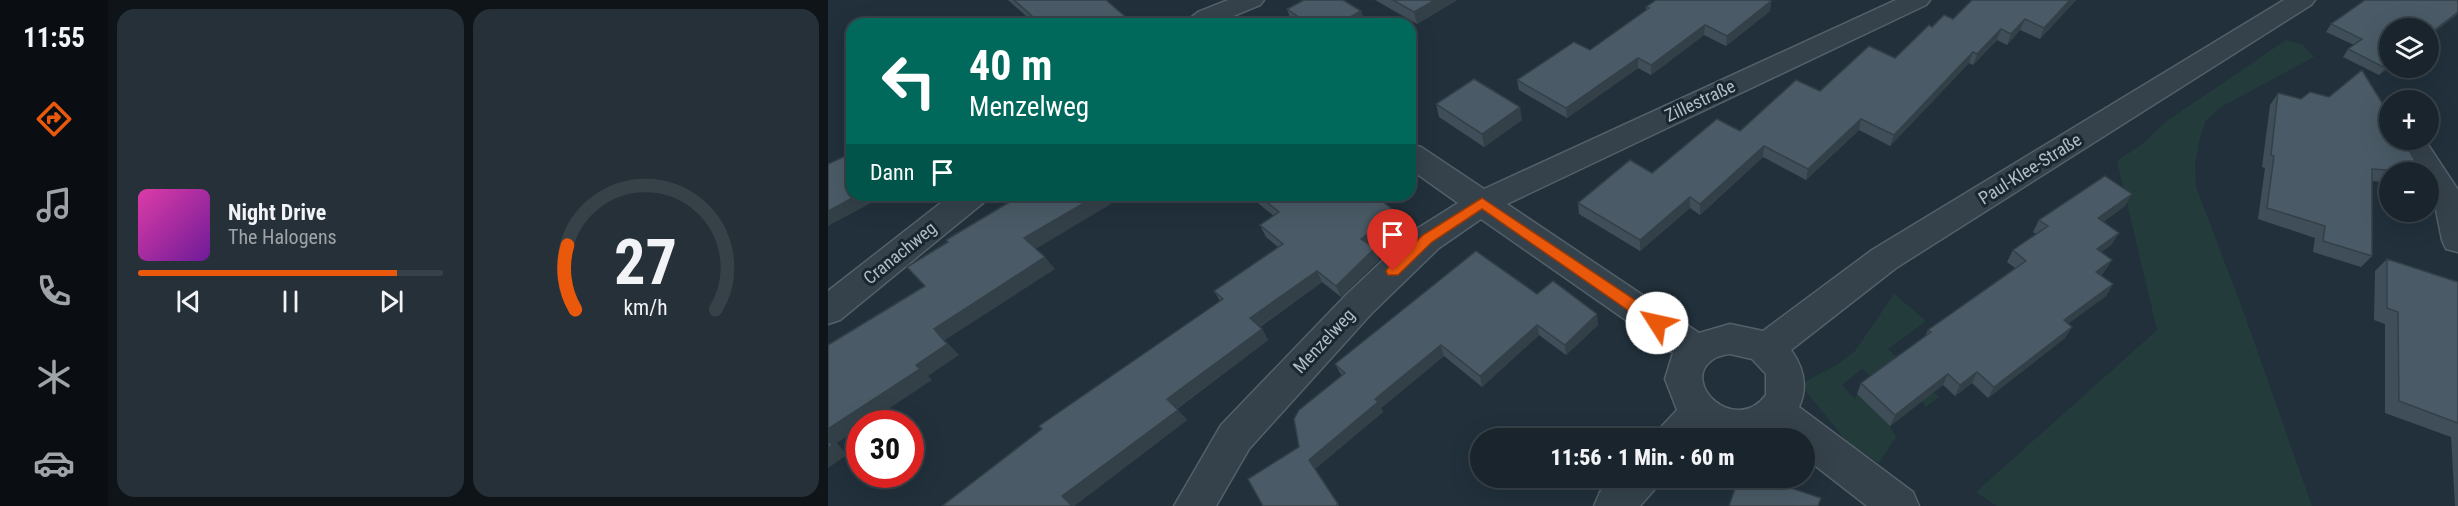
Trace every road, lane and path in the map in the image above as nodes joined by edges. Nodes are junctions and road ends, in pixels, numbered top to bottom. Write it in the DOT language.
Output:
graph roads {
  1 [pos="1186,0"];
  2 [pos="1251,0"];
  3 [pos="1917,0"];
  4 [pos="2302,0"];
  5 [pos="1203,18"];
  6 [pos="1215,18"];
  7 [pos="2416,150"];
  8 [pos="1416,158"];
  9 [pos="964,201"];
  10 [pos="1482,203"];
  11 [pos="2458,240"];
  12 [pos="828,310"];
  13 [pos="1766,349"];
  14 [pos="1696,350"];
  15 [pos="1777,413"];
  16 [pos="1687,425"];
  17 [pos="1630,488"];
  18 [pos="1194,506"];
  19 [pos="1614,506"];
  20 [pos="1899,506"];
  1 -- 5 [label="street"];
  2 -- 6 [label="street"];
  3 -- 10 [label="street, Zillestraße"];
  4 -- 13 [label="street, Paul-Klee-Straße"];
  7 -- 11 [label="street"];
  8 -- 10 [label="street"];
  9 -- 12 [label="street, Cranachweg"];
  10 -- 14 [label="street"];
  10 -- 18 [label="street, Menzelweg"];
  13 -- 14 [label="street"];
  13 -- 15 [label="street"];
  14 -- 16 [label="street"];
  15 -- 16 [label="street"];
  15 -- 20 [label="street"];
  17 -- 19 [label="street"];
}
